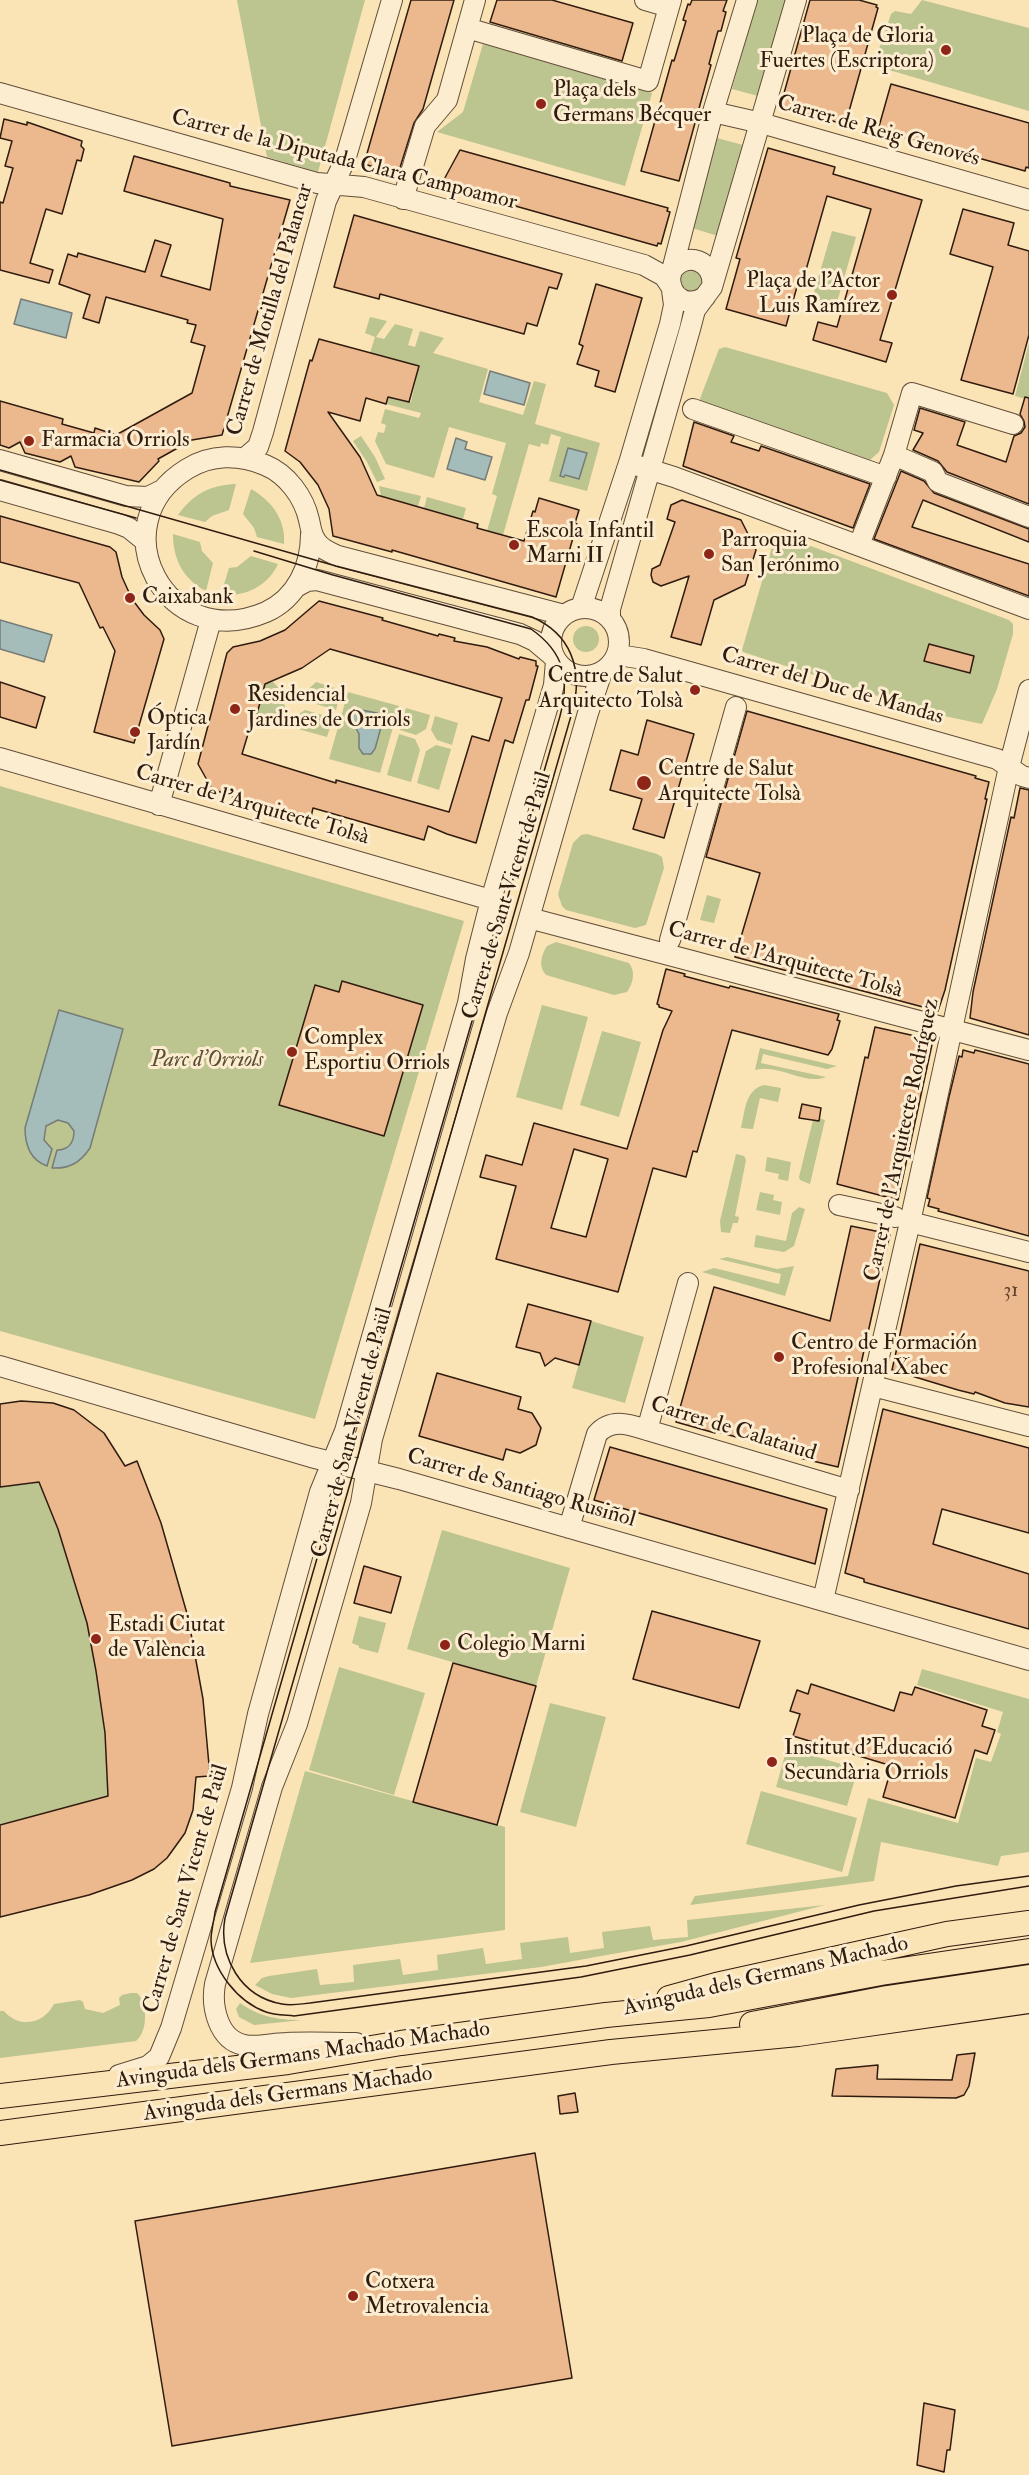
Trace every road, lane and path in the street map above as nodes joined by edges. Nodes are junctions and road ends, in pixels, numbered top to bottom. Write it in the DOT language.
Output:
graph roads {
  1 [pos="392,0"];
  2 [pos="476,0"];
  3 [pos="645,0"];
  4 [pos="747,0"];
  5 [pos="796,0"];
  6 [pos="670,4"];
  7 [pos="467,28"];
  8 [pos="0,93"];
  9 [pos="713,112"];
  10 [pos="761,123"];
  11 [pos="332,184"];
  12 [pos="403,198"];
  13 [pos="1029,200"];
  14 [pos="671,282"];
  15 [pos="708,292"];
  16 [pos="693,409"];
  17 [pos="1012,424"];
  18 [pos="894,455"];
  19 [pos="245,458"];
  20 [pos="0,460"];
  21 [pos="629,463"];
  22 [pos="648,469"];
  23 [pos="886,477"];
  24 [pos="0,490"];
  25 [pos="162,490"];
  26 [pos="1029,517"];
  27 [pos="311,534"];
  28 [pos="146,541"];
  29 [pos="859,545"];
  30 [pos="296,587"];
  31 [pos="1029,609"];
  32 [pos="572,611"];
  33 [pos="207,619"];
  34 [pos="610,619"];
  35 [pos="618,655"];
  36 [pos="555,659"];
  37 [pos="602,672"];
  38 [pos="1029,690"];
  39 [pos="736,707"];
  40 [pos="0,758"];
  41 [pos="1009,767"];
  42 [pos="1029,778"];
  43 [pos="159,805"];
  44 [pos="491,900"];
  45 [pos="529,918"];
  46 [pos="670,940"];
  47 [pos="952,1030"];
  48 [pos="1029,1050"];
  49 [pos="839,1205"];
  50 [pos="902,1219"];
  51 [pos="1029,1252"];
  52 [pos="688,1283"];
  53 [pos="0,1366"];
  54 [pos="873,1386"];
  55 [pos="1029,1426"];
  56 [pos="647,1430"];
  57 [pos="332,1462"];
  58 [pos="366,1471"];
  59 [pos="849,1490"];
  60 [pos="569,1528"];
  61 [pos="824,1600"];
  62 [pos="1029,1660"];
  63 [pos="1029,1923"];
  64 [pos="1029,1951"];
  65 [pos="1029,1977"];
  66 [pos="1029,2001"];
  67 [pos="606,2015"];
  68 [pos="401,2043"];
  69 [pos="611,2052"];
  70 [pos="94,2084"];
  71 [pos="0,2096"];
  72 [pos="0,2133"];
  1 -- 11 [label="street, Carrer de Motilla del Palancar"];
  2 -- 7 [label="street"];
  3 -- 6 [label="street"];
  4 -- 9 [label="street"];
  5 -- 10 [label="street"];
  6 -- 7 [label="street"];
  7 -- 12 [label="street"];
  8 -- 11 [label="street, Carrer de la Diputada Clara Campoamor"];
  9 -- 10 [label="street, Carrer de Reig Genovés"];
  9 -- 14 [label="street"];
  10 -- 13 [label="street, Carrer de Reig Genovés"];
  10 -- 15 [label="street"];
  11 -- 12 [label="street, Carrer de la Diputada Clara Campoamor"];
  11 -- 19 [label="street, Carrer de Motilla del Palancar"];
  12 -- 14 [label="street, Carrer de la Diputada Clara Campoamor"];
  14 -- 15 [label="street"];
  14 -- 15 [label="street"];
  14 -- 21 [label="street"];
  15 -- 22 [label="street"];
  16 -- 23 [label="street"];
  17 -- 18 [label="street"];
  18 -- 23 [label="street"];
  18 -- 26 [label="street"];
  19 -- 25 [label="street"];
  19 -- 27 [label="street"];
  20 -- 25 [label="street"];
  21 -- 22 [label="street"];
  21 -- 32 [label="street"];
  22 -- 29 [label="street"];
  22 -- 34 [label="street"];
  23 -- 29 [label="street"];
  24 -- 28 [label="street"];
  25 -- 28 [label="street"];
  27 -- 30 [label="street"];
  27 -- 32 [label="street"];
  28 -- 33 [label="street"];
  29 -- 31 [label="street"];
  30 -- 33 [label="street"];
  30 -- 36 [label="street"];
  32 -- 34 [label="street"];
  32 -- 36 [label="street"];
  33 -- 43 [label="street"];
  34 -- 35 [label="street"];
  35 -- 37 [label="street"];
  35 -- 41 [label="street, Carrer del Duc de Mandas"];
  36 -- 37 [label="street"];
  36 -- 44 [label="street, Carrer de Sant Vicent de Paül"];
  37 -- 45 [label="street, Carrer de Sant Vicent de Paül"];
  38 -- 41 [label="street, Carrer de l'Arquitecte Rodríguez"];
  39 -- 46 [label="street"];
  40 -- 43 [label="street, Carrer de l'Arquitecte Tolsà"];
  41 -- 42 [label="street, Carrer del Duc de Mandas"];
  41 -- 47 [label="street, Carrer de l'Arquitecte Rodríguez"];
  43 -- 44 [label="street, Carrer de l'Arquitecte Tolsà"];
  44 -- 57 [label="street, Carrer de Sant Vicent de Paül"];
  45 -- 47 [label="street, Carrer de l'Arquitecte Tolsà"];
  45 -- 58 [label="street, Carrer de Sant Vicent de Paül"];
  47 -- 48 [label="street, Carrer de l'Arquitecte Tolsà"];
  47 -- 50 [label="street, Carrer de l'Arquitecte Rodríguez"];
  49 -- 50 [label="street"];
  50 -- 51 [label="street"];
  50 -- 54 [label="street, Carrer de l'Arquitecte Rodríguez"];
  52 -- 56 [label="street"];
  53 -- 57 [label="street, Carrer de Santiago Rusiñol"];
  54 -- 55 [label="street"];
  54 -- 59 [label="street, Carrer de l'Arquitecte Rodríguez"];
  56 -- 59 [label="street, Carrer de Calataiud"];
  56 -- 60 [label="street, Carrer de Calataiud"];
  57 -- 58 [label="street, Carrer de Santiago Rusiñol"];
  57 -- 70 [label="street, Carrer de Sant Vicent de Paül"];
  58 -- 60 [label="street, Carrer de Santiago Rusiñol"];
  58 -- 68 [label="street, Carrer de Sant Vicent de Paül"];
  59 -- 61 [label="street, Carrer de l'Arquitecte Rodríguez"];
  60 -- 61 [label="street, Carrer de Santiago Rusiñol"];
  61 -- 62 [label="street, Carrer de Santiago Rusiñol"];
  63 -- 67 [label="main road, Avinguda dels Germans Machado"];
  64 -- 67 [label="main road, Avinguda dels Germans Machado"];
  65 -- 69 [label="main road, Avinguda dels Germans Machado"];
  66 -- 69 [label="main road, Avinguda dels Germans Machado"];
  67 -- 68 [label="main road, Avinguda dels Germans Machado Machado"];
  68 -- 70 [label="main road, Avinguda dels Germans Machado Machado"];
  69 -- 72 [label="main road, Avinguda dels Germans Machado"];
  70 -- 71 [label="main road, Avinguda dels Germans Machado Machado"];
}
